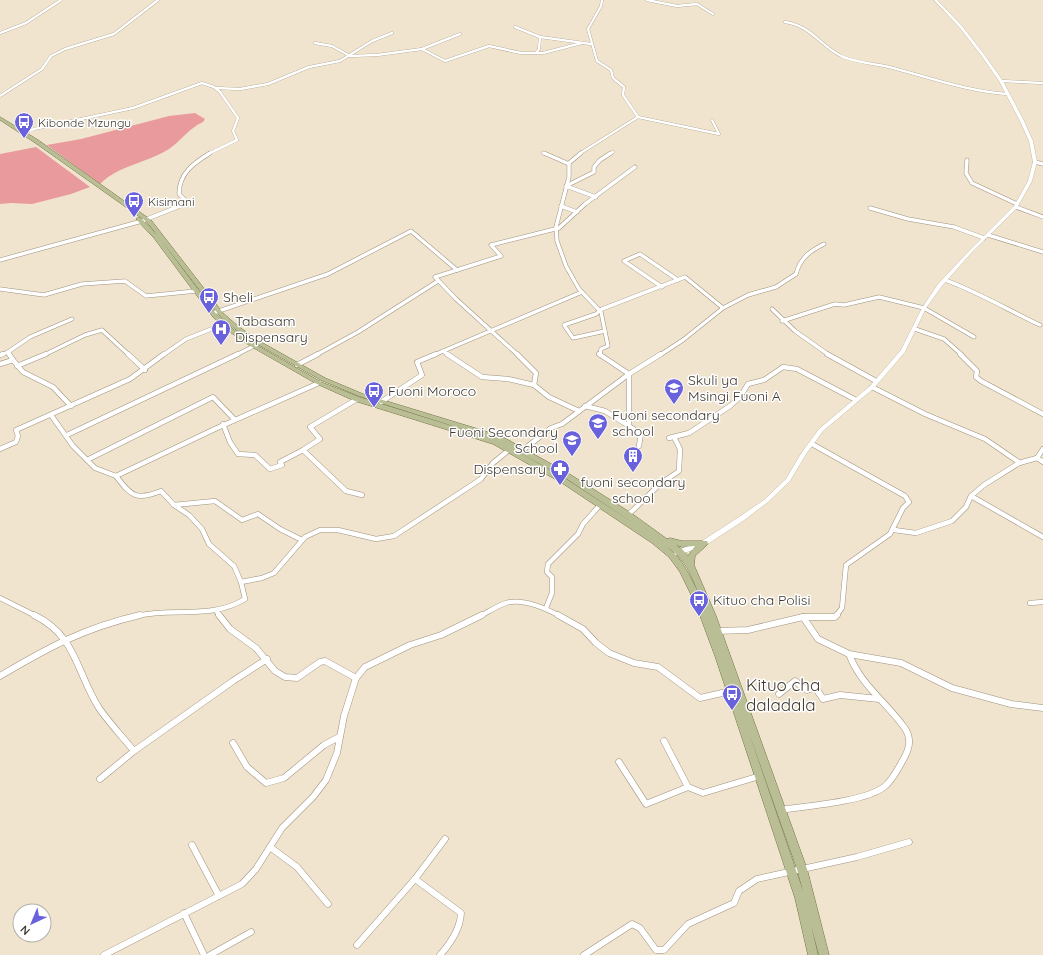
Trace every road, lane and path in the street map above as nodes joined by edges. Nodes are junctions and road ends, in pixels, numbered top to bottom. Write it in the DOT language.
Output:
graph roads {
  1 [pos="61,0"];
  2 [pos="158,0"];
  3 [pos="602,0"];
  4 [pos="647,0"];
  5 [pos="935,0"];
  6 [pos="713,14"];
  7 [pos="786,22"];
  8 [pos="515,27"];
  9 [pos="0,33"];
  10 [pos="392,33"];
  11 [pos="460,34"];
  12 [pos="540,37"];
  13 [pos="315,42"];
  14 [pos="582,43"];
  15 [pos="590,44"];
  16 [pos="422,49"];
  17 [pos="536,53"];
  18 [pos="350,56"];
  19 [pos="1001,81"];
  20 [pos="1043,82"];
  21 [pos="214,87"];
  22 [pos="1007,94"];
  23 [pos="0,96"];
  24 [pos="638,117"];
  25 [pos="0,118"];
  26 [pos="712,120"];
  27 [pos="0,122"];
  28 [pos="25,133"];
  29 [pos="39,145"];
  30 [pos="613,152"];
  31 [pos="543,153"];
  32 [pos="967,160"];
  33 [pos="1034,162"];
  34 [pos="568,164"];
  35 [pos="1043,164"];
  36 [pos="635,167"];
  37 [pos="566,186"];
  38 [pos="596,197"];
  39 [pos="1016,205"];
  40 [pos="561,206"];
  41 [pos="870,208"];
  42 [pos="577,212"];
  43 [pos="1043,217"];
  44 [pos="144,220"];
  45 [pos="556,227"];
  46 [pos="986,237"];
  47 [pos="824,244"];
  48 [pos="1043,252"];
  49 [pos="0,260"];
  50 [pos="457,270"];
  51 [pos="678,280"];
  52 [pos="945,280"];
  53 [pos="438,281"];
  54 [pos="662,287"];
  55 [pos="0,289"];
  56 [pos="196,291"];
  57 [pos="582,292"];
  58 [pos="723,308"];
  59 [pos="924,308"];
  60 [pos="772,309"];
  61 [pos="216,312"];
  62 [pos="601,312"];
  63 [pos="72,319"];
  64 [pos="782,321"];
  65 [pos="224,324"];
  66 [pos="1040,325"];
  67 [pos="915,329"];
  68 [pos="490,331"];
  69 [pos="605,332"];
  70 [pos="974,337"];
  71 [pos="254,346"];
  72 [pos="443,351"];
  73 [pos="8,352"];
  74 [pos="0,355"];
  75 [pos="13,360"];
  76 [pos="0,364"];
  77 [pos="297,365"];
  78 [pos="17,366"];
  79 [pos="145,370"];
  80 [pos="629,374"];
  81 [pos="876,381"];
  82 [pos="319,383"];
  83 [pos="534,385"];
  84 [pos="872,387"];
  85 [pos="357,399"];
  86 [pos="856,400"];
  87 [pos="381,402"];
  88 [pos="72,406"];
  89 [pos="585,406"];
  90 [pos="579,411"];
  91 [pos="1043,414"];
  92 [pos="51,415"];
  93 [pos="234,419"];
  94 [pos="223,424"];
  95 [pos="629,426"];
  96 [pos="67,435"];
  97 [pos="669,438"];
  98 [pos="675,439"];
  99 [pos="812,444"];
  100 [pos="639,446"];
  101 [pos="1043,448"];
  102 [pos="0,449"];
  103 [pos="303,450"];
  104 [pos="510,450"];
  105 [pos="523,450"];
  106 [pos="1037,458"];
  107 [pos="87,460"];
  108 [pos="1043,462"];
  109 [pos="1020,463"];
  110 [pos="116,476"];
  111 [pos="362,495"];
  112 [pos="971,496"];
  113 [pos="174,505"];
  114 [pos="600,505"];
  115 [pos="628,515"];
  116 [pos="894,530"];
  117 [pos="660,537"];
  118 [pos="1043,537"];
  119 [pos="302,540"];
  120 [pos="704,542"];
  121 [pos="676,553"];
  122 [pos="690,565"];
  123 [pos="241,582"];
  124 [pos="0,598"];
  125 [pos="1043,602"];
  126 [pos="1030,603"];
  127 [pos="546,608"];
  128 [pos="217,612"];
  129 [pos="803,617"];
  130 [pos="717,632"];
  131 [pos="65,638"];
  132 [pos="849,654"];
  133 [pos="267,659"];
  134 [pos="0,676"];
  135 [pos="356,678"];
  136 [pos="731,691"];
  137 [pos="779,694"];
  138 [pos="879,699"];
  139 [pos="1043,708"];
  140 [pos="339,737"];
  141 [pos="664,741"];
  142 [pos="233,743"];
  143 [pos="134,751"];
  144 [pos="619,762"];
  145 [pos="760,776"];
  146 [pos="100,779"];
  147 [pos="688,786"];
  148 [pos="780,810"];
  149 [pos="445,839"];
  150 [pos="909,842"];
  151 [pos="192,845"];
  152 [pos="270,847"];
  153 [pos="802,869"];
  154 [pos="791,871"];
  155 [pos="415,879"];
  156 [pos="219,896"];
  157 [pos="328,904"];
  158 [pos="184,913"];
  159 [pos="250,932"];
  160 [pos="357,945"];
  161 [pos="104,955"];
  162 [pos="204,955"];
  163 [pos="210,955"];
  164 [pos="440,955"];
  165 [pos="584,955"];
  166 [pos="813,955"];
  167 [pos="824,955"];
  1 -- 9 [label="street"];
  2 -- 23 [label="street"];
  3 -- 15 [label="street"];
  4 -- 6 [label="street"];
  5 -- 19 [label="street"];
  7 -- 22 [label="street"];
  8 -- 12 [label="street"];
  10 -- 18 [label="street"];
  11 -- 16 [label="street"];
  12 -- 14 [label="street"];
  12 -- 17 [label="street"];
  13 -- 18 [label="street"];
  14 -- 15 [label="street"];
  14 -- 17 [label="street"];
  15 -- 24 [label="street"];
  16 -- 17 [label="street"];
  16 -- 18 [label="street"];
  18 -- 21 [label="street"];
  19 -- 20 [label="street"];
  19 -- 22 [label="street"];
  21 -- 28 [label="street"];
  21 -- 44 [label="street"];
  22 -- 33 [label="street"];
  24 -- 26 [label="street"];
  24 -- 34 [label="street"];
  25 -- 28 [label="main road"];
  27 -- 29 [label="main road"];
  28 -- 29 [label="main road"];
  29 -- 44 [label="main road"];
  30 -- 37 [label="street"];
  31 -- 34 [label="street"];
  32 -- 39 [label="street"];
  33 -- 35 [label="street"];
  33 -- 39 [label="street"];
  34 -- 37 [label="street"];
  36 -- 38 [label="street"];
  37 -- 38 [label="street"];
  37 -- 40 [label="street"];
  38 -- 42 [label="street"];
  39 -- 43 [label="street"];
  39 -- 46 [label="street"];
  40 -- 42 [label="street"];
  40 -- 45 [label="street"];
  41 -- 46 [label="street"];
  42 -- 45 [label="street"];
  44 -- 49 [label="street"];
  44 -- 56 [label="main road"];
  44 -- 61 [label="main road"];
  45 -- 50 [label="street"];
  45 -- 57 [label="street"];
  46 -- 48 [label="street"];
  46 -- 52 [label="street"];
  47 -- 58 [label="street"];
  50 -- 53 [label="street"];
  50 -- 61 [label="street"];
  51 -- 54 [label="street"];
  51 -- 54 [label="street"];
  51 -- 58 [label="street"];
  52 -- 59 [label="street"];
  52 -- 66 [label="street"];
  53 -- 68 [label="street"];
  53 -- 77 [label="street"];
  54 -- 62 [label="street"];
  55 -- 56 [label="street"];
  56 -- 61 [label="main road"];
  57 -- 62 [label="street"];
  57 -- 68 [label="street"];
  58 -- 80 [label="street"];
  59 -- 64 [label="street"];
  59 -- 67 [label="street"];
  59 -- 70 [label="street"];
  60 -- 64 [label="street"];
  61 -- 65 [label="main road"];
  61 -- 77 [label="main road"];
  62 -- 69 [label="street"];
  62 -- 69 [label="street"];
  63 -- 73 [label="street"];
  64 -- 81 [label="street"];
  65 -- 71 [label="main road"];
  65 -- 79 [label="street"];
  67 -- 81 [label="street"];
  67 -- 91 [label="street"];
  68 -- 72 [label="street"];
  68 -- 83 [label="street"];
  69 -- 80 [label="street"];
  71 -- 82 [label="main road"];
  71 -- 96 [label="street"];
  72 -- 83 [label="street"];
  72 -- 87 [label="street"];
  73 -- 74 [label="street"];
  73 -- 75 [label="street"];
  75 -- 76 [label="street"];
  75 -- 78 [label="street"];
  77 -- 87 [label="main road"];
  78 -- 79 [label="street"];
  78 -- 88 [label="street"];
  79 -- 88 [label="street"];
  80 -- 89 [label="street"];
  80 -- 95 [label="street"];
  81 -- 84 [label="street"];
  82 -- 85 [label="main road"];
  82 -- 93 [label="street"];
  83 -- 90 [label="street"];
  84 -- 86 [label="street"];
  84 -- 109 [label="street"];
  85 -- 103 [label="street"];
  85 -- 104 [label="main road"];
  86 -- 97 [label="street"];
  86 -- 99 [label="street"];
  87 -- 105 [label="main road"];
  88 -- 92 [label="street"];
  89 -- 90 [label="street"];
  89 -- 95 [label="street"];
  90 -- 105 [label="street"];
  92 -- 96 [label="street"];
  92 -- 102 [label="street"];
  93 -- 94 [label="street"];
  93 -- 107 [label="street"];
  94 -- 103 [label="street"];
  94 -- 110 [label="street"];
  95 -- 100 [label="street"];
  96 -- 107 [label="street"];
  98 -- 115 [label="street"];
  99 -- 116 [label="street"];
  99 -- 120 [label="street"];
  101 -- 106 [label="street"];
  103 -- 111 [label="street"];
  104 -- 114 [label="main road"];
  104 -- 119 [label="street"];
  105 -- 115 [label="main road"];
  106 -- 108 [label="street"];
  106 -- 109 [label="street"];
  107 -- 110 [label="street"];
  109 -- 112 [label="street"];
  110 -- 113 [label="street"];
  112 -- 116 [label="street"];
  112 -- 118 [label="street"];
  113 -- 119 [label="street"];
  113 -- 123 [label="street"];
  114 -- 121 [label="main road"];
  114 -- 127 [label="street"];
  115 -- 117 [label="main road"];
  116 -- 129 [label="street"];
  117 -- 120 [label="main road"];
  117 -- 121 [label="main road"];
  119 -- 123 [label="street"];
  120 -- 121 [label="street"];
  120 -- 122 [label="main road"];
  121 -- 122 [label="main road"];
  121 -- 136 [label="main road"];
  122 -- 130 [label="main road"];
  123 -- 128 [label="street"];
  124 -- 131 [label="street"];
  125 -- 126 [label="street"];
  127 -- 135 [label="street"];
  127 -- 136 [label="street"];
  128 -- 131 [label="street"];
  128 -- 133 [label="street"];
  129 -- 130 [label="street"];
  129 -- 132 [label="street"];
  130 -- 148 [label="main road"];
  131 -- 134 [label="street"];
  131 -- 143 [label="street"];
  132 -- 138 [label="street"];
  132 -- 139 [label="street"];
  133 -- 135 [label="street"];
  133 -- 143 [label="street"];
  135 -- 140 [label="street"];
  136 -- 145 [label="main road"];
  137 -- 138 [label="street"];
  138 -- 148 [label="street"];
  140 -- 142 [label="street"];
  140 -- 152 [label="street"];
  141 -- 147 [label="street"];
  143 -- 146 [label="street"];
  144 -- 147 [label="street"];
  145 -- 147 [label="street"];
  145 -- 154 [label="main road"];
  148 -- 153 [label="main road"];
  149 -- 155 [label="street"];
  150 -- 153 [label="street"];
  151 -- 156 [label="street"];
  152 -- 156 [label="street"];
  152 -- 157 [label="street"];
  153 -- 154 [label="street"];
  153 -- 167 [label="main road"];
  154 -- 165 [label="street"];
  154 -- 166 [label="main road"];
  155 -- 160 [label="street"];
  155 -- 164 [label="street"];
  156 -- 158 [label="street"];
  158 -- 161 [label="street"];
  158 -- 162 [label="street"];
  159 -- 163 [label="street"];
}
